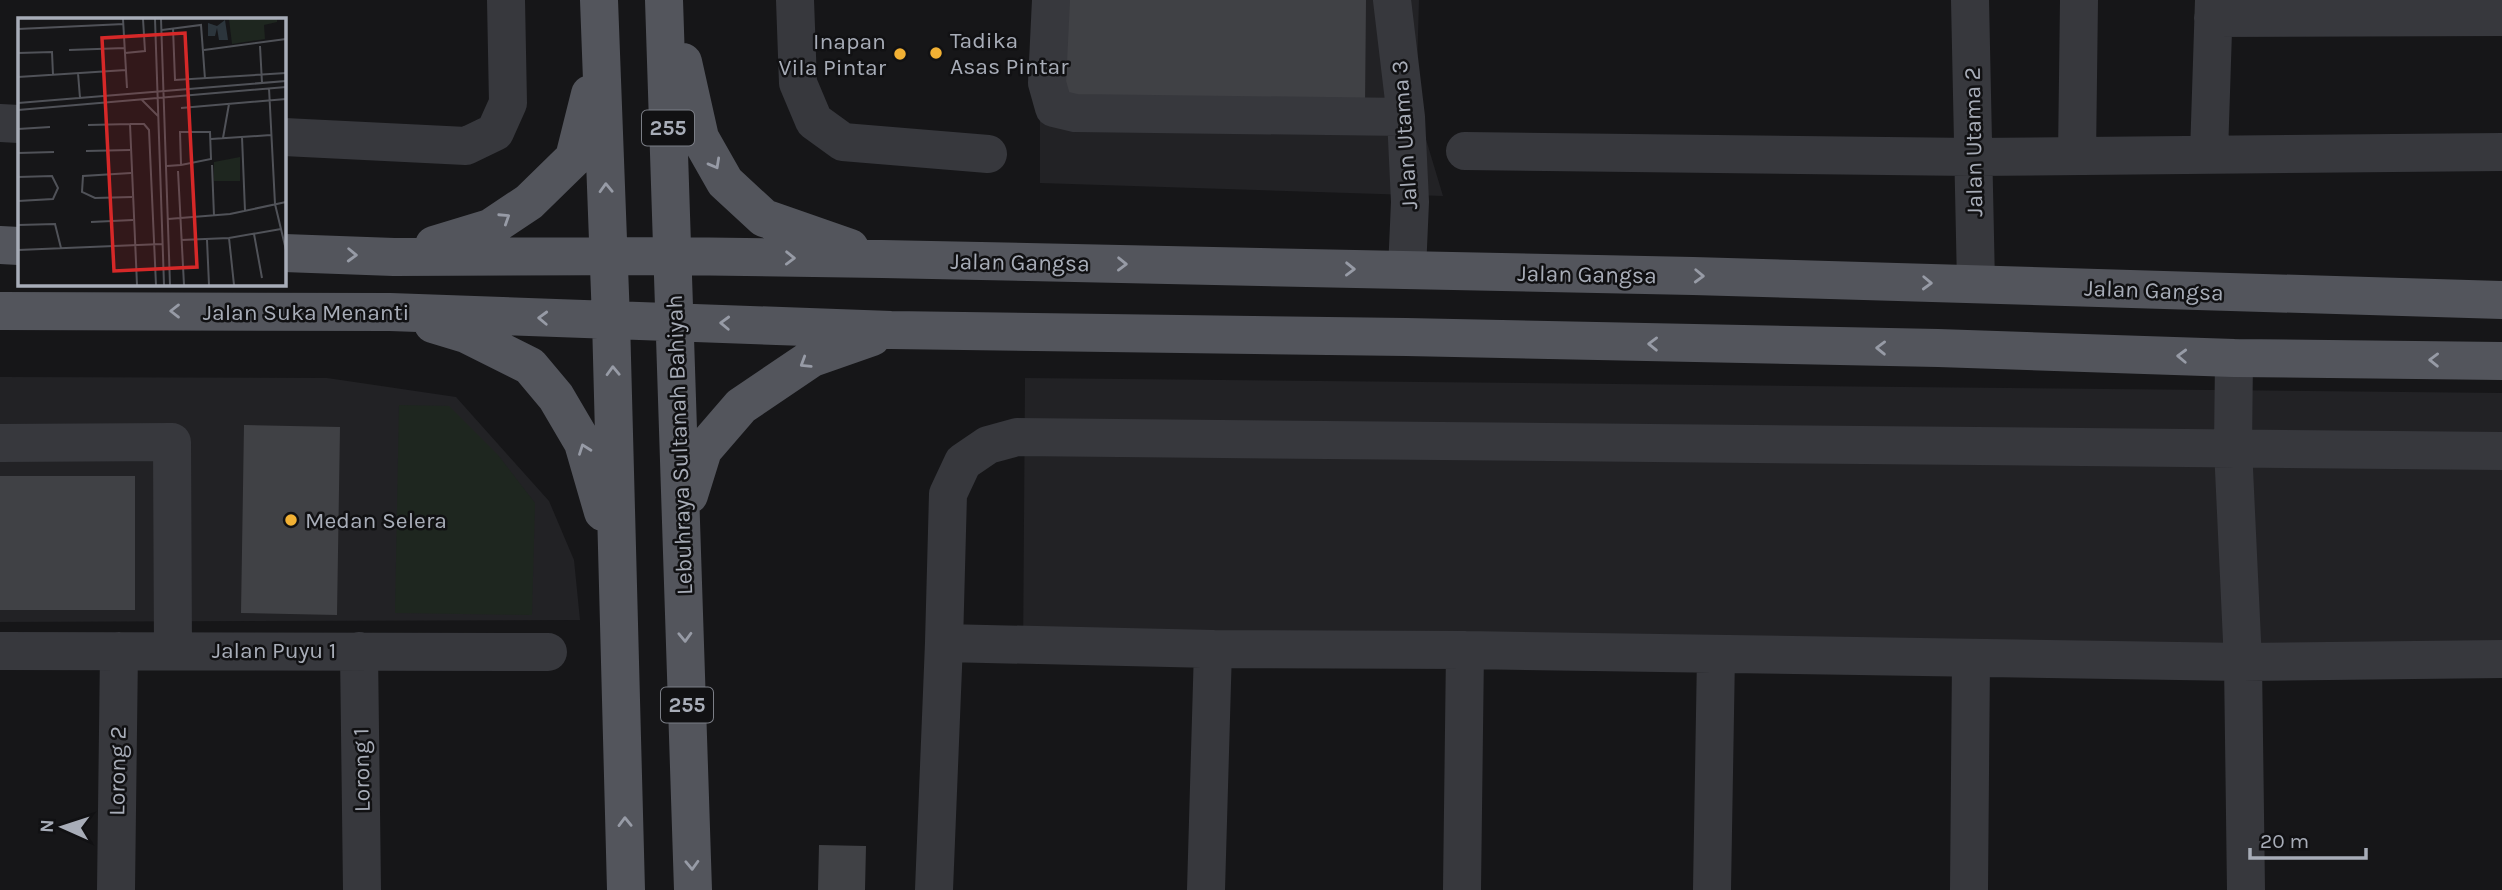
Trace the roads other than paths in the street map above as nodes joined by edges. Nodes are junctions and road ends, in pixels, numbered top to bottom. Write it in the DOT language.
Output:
graph roads {
  1 [pos="506,0"];
  2 [pos="599,0"];
  3 [pos="795,0"];
  4 [pos="1051,0"];
  5 [pos="1392,0"];
  6 [pos="1969,0"];
  7 [pos="2079,0"];
  8 [pos="664,4"];
  9 [pos="2213,9"];
  10 [pos="2502,17"];
  11 [pos="601,48"];
  12 [pos="1406,117"];
  13 [pos="0,123"];
  14 [pos="18,124"];
  15 [pos="285,137"];
  16 [pos="1465,151"];
  17 [pos="2502,152"];
  18 [pos="988,154"];
  19 [pos="2209,154"];
  20 [pos="2077,156"];
  21 [pos="1973,157"];
  22 [pos="0,245"];
  23 [pos="18,246"];
  24 [pos="285,253"];
  25 [pos="673,256"];
  26 [pos="394,257"];
  27 [pos="609,257"];
  28 [pos="882,259"];
  29 [pos="1407,270"];
  30 [pos="1976,284"];
  31 [pos="2502,300"];
  32 [pos="0,311"];
  33 [pos="390,312"];
  34 [pos="611,320"];
  35 [pos="675,321"];
  36 [pos="891,330"];
  37 [pos="2234,358"];
  38 [pos="2502,361"];
  39 [pos="0,443"];
  40 [pos="2233,448"];
  41 [pos="2502,451"];
  42 [pos="681,520"];
  43 [pos="618,561"];
  44 [pos="943,643"];
  45 [pos="1213,649"];
  46 [pos="0,650"];
  47 [pos="173,650"];
  48 [pos="1465,650"];
  49 [pos="359,651"];
  50 [pos="119,652"];
  51 [pos="548,652"];
  52 [pos="1716,655"];
  53 [pos="1971,658"];
  54 [pos="2502,659"];
  55 [pos="2243,662"];
  56 [pos="116,890"];
  57 [pos="362,890"];
  58 [pos="626,890"];
  59 [pos="693,890"];
  60 [pos="934,890"];
  61 [pos="1206,890"];
  62 [pos="1462,890"];
  63 [pos="1713,890"];
  64 [pos="1969,890"];
  65 [pos="2246,890"];
  1 -- 15 [label="street"];
  2 -- 11 [label="main road"];
  3 -- 18 [label="street"];
  4 -- 12 [label="street"];
  5 -- 12 [label="street, Jalan Utama 3"];
  6 -- 21 [label="street, Jalan Utama 2"];
  7 -- 20 [label="street"];
  8 -- 25 [label="main road, Lebuhraya Sultanah Bahiyah / 255"];
  8 -- 28 [label="main road, one-way"];
  9 -- 10 [label="street"];
  9 -- 19 [label="street"];
  26 -- 11 [label="main road, one-way"];
  27 -- 11 [label="main road, one-way"];
  12 -- 29 [label="street, Jalan Utama 3"];
  13 -- 14 [label="street"];
  16 -- 21 [label="street"];
  17 -- 19 [label="street"];
  19 -- 20 [label="street"];
  20 -- 21 [label="street"];
  21 -- 30 [label="street, Jalan Utama 2"];
  22 -- 23 [label="main road"];
  24 -- 26 [label="main road, one-way"];
  25 -- 27 [label="main road, Jalan Gangsa"];
  25 -- 28 [label="main road, Jalan Gangsa, one-way"];
  25 -- 35 [label="main road, Lebuhraya Sultanah Bahiyah / 255"];
  26 -- 27 [label="main road"];
  27 -- 34 [label="main road"];
  28 -- 29 [label="main road, Jalan Gangsa, one-way"];
  29 -- 30 [label="main road, Jalan Gangsa, one-way"];
  30 -- 31 [label="main road, Jalan Gangsa"];
  33 -- 32 [label="main road, Jalan Suka Menanti, one-way"];
  34 -- 33 [label="main road, Jalan Suka Menanti, one-way"];
  43 -- 33 [label="main road, one-way"];
  34 -- 35 [label="main road, Jalan Suka Menanti"];
  43 -- 34 [label="main road, one-way"];
  36 -- 35 [label="main road, one-way"];
  35 -- 42 [label="main road, Lebuhraya Sultanah Bahiyah / 255"];
  37 -- 36 [label="main road, one-way"];
  36 -- 42 [label="main road, one-way"];
  38 -- 37 [label="main road, one-way"];
  37 -- 40 [label="street"];
  39 -- 47 [label="street"];
  40 -- 41 [label="street"];
  40 -- 44 [label="street"];
  40 -- 55 [label="street"];
  42 -- 59 [label="main road, Lebuhraya Sultanah Bahiyah / 255, one-way"];
  58 -- 43 [label="main road, one-way"];
  44 -- 45 [label="street"];
  44 -- 60 [label="street"];
  45 -- 48 [label="street"];
  45 -- 61 [label="street"];
  46 -- 50 [label="street, Jalan Puyu 1"];
  47 -- 49 [label="street, Jalan Puyu 1"];
  47 -- 50 [label="street, Jalan Puyu 1"];
  48 -- 52 [label="street"];
  48 -- 62 [label="street"];
  49 -- 51 [label="street, Jalan Puyu 1"];
  49 -- 57 [label="street, Lorong 1"];
  50 -- 56 [label="street, Lorong 2"];
  52 -- 53 [label="street"];
  52 -- 63 [label="street"];
  53 -- 55 [label="street"];
  53 -- 64 [label="street"];
  54 -- 55 [label="street"];
  55 -- 65 [label="street"];
}
